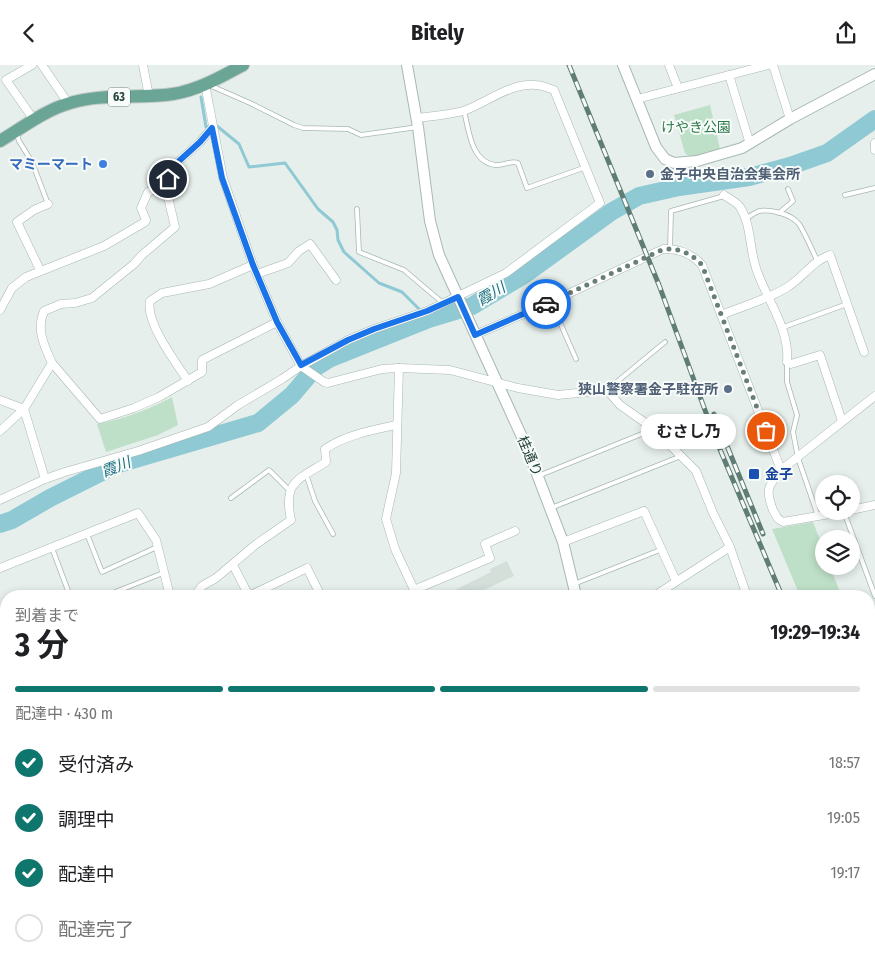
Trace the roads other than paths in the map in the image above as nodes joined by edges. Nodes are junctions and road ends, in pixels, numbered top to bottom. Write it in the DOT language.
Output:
graph roads {
  1 [pos="32,65"];
  2 [pos="42,65"];
  3 [pos="143,65"];
  4 [pos="243,65"];
  5 [pos="407,65"];
  6 [pos="623,65"];
  7 [pos="669,65"];
  8 [pos="768,65"];
  9 [pos="773,65"];
  10 [pos="875,74"];
  11 [pos="729,75"];
  12 [pos="3,82"];
  13 [pos="205,84"];
  14 [pos="678,88"];
  15 [pos="149,96"];
  16 [pos="637,99"];
  17 [pos="68,103"];
  18 [pos="464,111"];
  19 [pos="790,119"];
  20 [pos="34,120"];
  21 [pos="417,123"];
  22 [pos="212,128"];
  23 [pos="16,132"];
  24 [pos="0,141"];
  25 [pos="875,143"];
  26 [pos="750,144"];
  27 [pos="875,150"];
  28 [pos="586,167"];
  29 [pos="875,188"];
  30 [pos="168,189"];
  31 [pos="788,189"];
  32 [pos="724,195"];
  33 [pos="845,195"];
  34 [pos="48,204"];
  35 [pos="357,209"];
  36 [pos="778,213"];
  37 [pos="745,219"];
  38 [pos="670,249"];
  39 [pos="817,260"];
  40 [pos="253,265"];
  41 [pos="40,270"];
  42 [pos="257,273"];
  43 [pos="336,280"];
  44 [pos="0,290"];
  45 [pos="7,296"];
  46 [pos="458,297"];
  47 [pos="769,297"];
  48 [pos="551,302"];
  49 [pos="444,304"];
  50 [pos="848,304"];
  51 [pos="0,310"];
  52 [pos="721,315"];
  53 [pos="277,322"];
  54 [pos="781,328"];
  55 [pos="475,335"];
  56 [pos="665,342"];
  57 [pos="864,353"];
  58 [pos="576,359"];
  59 [pos="788,362"];
  60 [pos="52,363"];
  61 [pos="301,365"];
  62 [pos="399,368"];
  63 [pos="188,381"];
  64 [pos="496,382"];
  65 [pos="607,390"];
  66 [pos="875,396"];
  67 [pos="0,400"];
  68 [pos="24,409"];
  69 [pos="842,421"];
  70 [pos="396,425"];
  71 [pos="654,429"];
  72 [pos="0,431"];
  73 [pos="681,455"];
  74 [pos="798,458"];
  75 [pos="781,470"];
  76 [pos="306,474"];
  77 [pos="538,476"];
  78 [pos="45,479"];
  79 [pos="290,491"];
  80 [pos="231,498"];
  81 [pos="0,500"];
  82 [pos="815,507"];
  83 [pos="874,507"];
  84 [pos="551,508"];
  85 [pos="860,509"];
  86 [pos="815,517"];
  87 [pos="849,520"];
  88 [pos="515,531"];
  89 [pos="88,534"];
  90 [pos="333,534"];
  91 [pos="563,542"];
  92 [pos="157,547"];
  93 [pos="730,547"];
  94 [pos="52,548"];
  95 [pos="660,550"];
  96 [pos="232,565"];
  97 [pos="0,568"];
  98 [pos="163,573"];
  99 [pos="676,581"];
  100 [pos="573,584"];
  101 [pos="68,590"];
  102 [pos="120,590"];
  103 [pos="168,590"];
  104 [pos="199,590"];
  105 [pos="246,590"];
  106 [pos="261,590"];
  107 [pos="318,590"];
  108 [pos="415,590"];
  109 [pos="422,590"];
  110 [pos="574,590"];
  111 [pos="663,590"];
  112 [pos="744,590"];
  113 [pos="873,590"];
  1 -- 12 [label="street"];
  2 -- 17 [label="street"];
  3 -- 15 [label="street"];
  4 -- 13 [label="main road, 63"];
  5 -- 21 [label="street"];
  6 -- 16 [label="street"];
  7 -- 14 [label="street"];
  8 -- 11 [label="street"];
  9 -- 19 [label="street"];
  10 -- 19 [label="street"];
  11 -- 14 [label="street"];
  11 -- 26 [label="street"];
  12 -- 20 [label="street"];
  13 -- 15 [label="main road, 63"];
  13 -- 21 [label="lane"];
  13 -- 22 [label="street"];
  14 -- 16 [label="street"];
  15 -- 17 [label="main road, 63"];
  16 -- 26 [label="street"];
  17 -- 20 [label="main road, 63"];
  18 -- 21 [label="street"];
  18 -- 28 [label="lane"];
  18 -- 28 [label="street"];
  19 -- 26 [label="street"];
  20 -- 23 [label="main road, 63"];
  21 -- 46 [label="street"];
  22 -- 30 [label="street"];
  22 -- 40 [label="street"];
  23 -- 24 [label="main road, 63"];
  23 -- 34 [label="lane"];
  25 -- 27 [label="street"];
  28 -- 46 [label="street"];
  29 -- 33 [label="lane"];
  30 -- 41 [label="street"];
  30 -- 60 [label="street"];
  31 -- 36 [label="lane"];
  32 -- 37 [label="street"];
  32 -- 38 [label="lane"];
  34 -- 41 [label="street"];
  35 -- 49 [label="lane"];
  36 -- 37 [label="lane"];
  36 -- 39 [label="lane"];
  37 -- 47 [label="street"];
  38 -- 48 [label="street"];
  38 -- 52 [label="street"];
  39 -- 47 [label="street"];
  39 -- 50 [label="street"];
  40 -- 42 [label="street"];
  40 -- 63 [label="street"];
  41 -- 45 [label="street"];
  42 -- 43 [label="street"];
  42 -- 53 [label="street"];
  44 -- 45 [label="street"];
  45 -- 51 [label="street"];
  46 -- 49 [label="street"];
  46 -- 55 [label="street, 桂通り"];
  47 -- 52 [label="street"];
  47 -- 54 [label="street"];
  48 -- 55 [label="street"];
  48 -- 58 [label="lane"];
  49 -- 61 [label="street"];
  50 -- 54 [label="lane"];
  50 -- 57 [label="street"];
  52 -- 75 [label="street"];
  53 -- 61 [label="street"];
  53 -- 63 [label="street"];
  54 -- 59 [label="street"];
  55 -- 64 [label="street, 桂通り"];
  56 -- 65 [label="lane"];
  59 -- 69 [label="street"];
  59 -- 74 [label="lane"];
  60 -- 63 [label="street"];
  60 -- 68 [label="street"];
  61 -- 62 [label="street"];
  61 -- 78 [label="street"];
  62 -- 64 [label="street"];
  62 -- 70 [label="street"];
  64 -- 65 [label="street"];
  64 -- 77 [label="street, 桂通り"];
  65 -- 71 [label="street"];
  66 -- 69 [label="street"];
  67 -- 68 [label="street"];
  68 -- 72 [label="street"];
  68 -- 78 [label="street"];
  69 -- 74 [label="street"];
  70 -- 76 [label="street"];
  70 -- 108 [label="street"];
  71 -- 73 [label="street"];
  71 -- 77 [label="lane"];
  73 -- 84 [label="lane"];
  73 -- 93 [label="street"];
  74 -- 75 [label="street"];
  74 -- 82 [label="lane"];
  75 -- 86 [label="street"];
  76 -- 79 [label="street"];
  76 -- 90 [label="lane"];
  77 -- 84 [label="street, 桂通り"];
  78 -- 81 [label="street"];
  79 -- 80 [label="lane"];
  79 -- 96 [label="street"];
  83 -- 85 [label="street"];
  84 -- 91 [label="street, 桂通り"];
  87 -- 113 [label="lane"];
  88 -- 109 [label="street"];
  89 -- 92 [label="street"];
  89 -- 92 [label="lane"];
  89 -- 94 [label="street"];
  91 -- 95 [label="street"];
  91 -- 100 [label="street, 桂通り"];
  92 -- 98 [label="street"];
  93 -- 99 [label="street"];
  93 -- 112 [label="street"];
  94 -- 97 [label="street"];
  94 -- 101 [label="lane"];
  95 -- 99 [label="street"];
  95 -- 100 [label="lane"];
  96 -- 104 [label="street"];
  96 -- 105 [label="street"];
  98 -- 102 [label="lane"];
  98 -- 103 [label="street"];
  99 -- 111 [label="street"];
  100 -- 110 [label="street, 桂通り"];
  106 -- 107 [label="street"];
}
